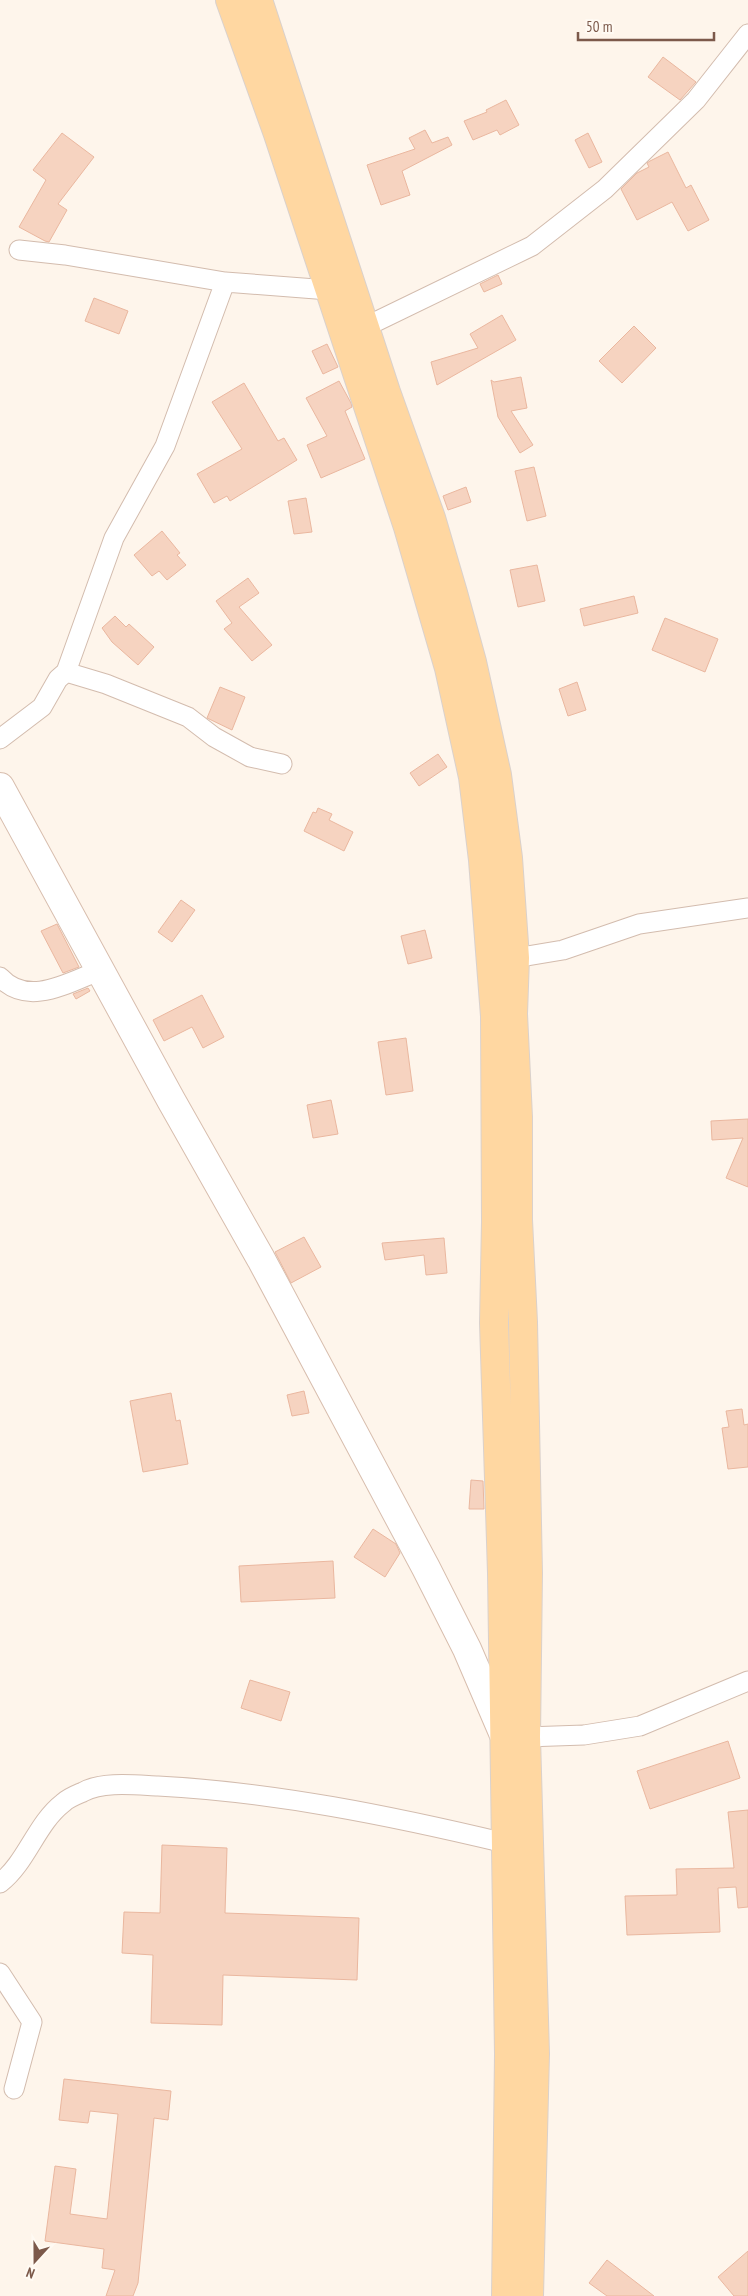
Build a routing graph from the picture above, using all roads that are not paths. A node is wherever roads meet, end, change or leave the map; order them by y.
1 (230, 0) edge
2 (258, 0) edge
3 (748, 34) edge
4 (19, 250) dead end
5 (225, 282) junction
6 (329, 290) junction
7 (365, 327) junction
8 (66, 672) junction
9 (0, 739) edge
10 (282, 764) dead end
11 (0, 787) edge
12 (748, 908) edge
13 (515, 958) junction
14 (101, 970) junction
15 (0, 977) edge
16 (526, 1496) junction
17 (498, 1498) junction
18 (748, 1681) edge
19 (515, 1736) junction
20 (505, 1843) junction
21 (0, 1883) edge
22 (0, 1973) edge
23 (14, 2089) dead end
24 (506, 2296) edge
25 (529, 2296) edge

1 - 6 main road
2 - 7 main road
3 - 7 street
4 - 5 street
5 - 6 street
5 - 8 street
6 - 17 main road
7 - 13 main road
8 - 9 street
8 - 10 street
11 - 14 main road
12 - 13 street
13 - 16 main road
14 - 15 street
14 - 19 main road
16 - 17 main road
16 - 19 main road
17 - 19 main road
18 - 19 street
19 - 20 main road
19 - 25 main road
20 - 21 street
20 - 24 main road
22 - 23 street

